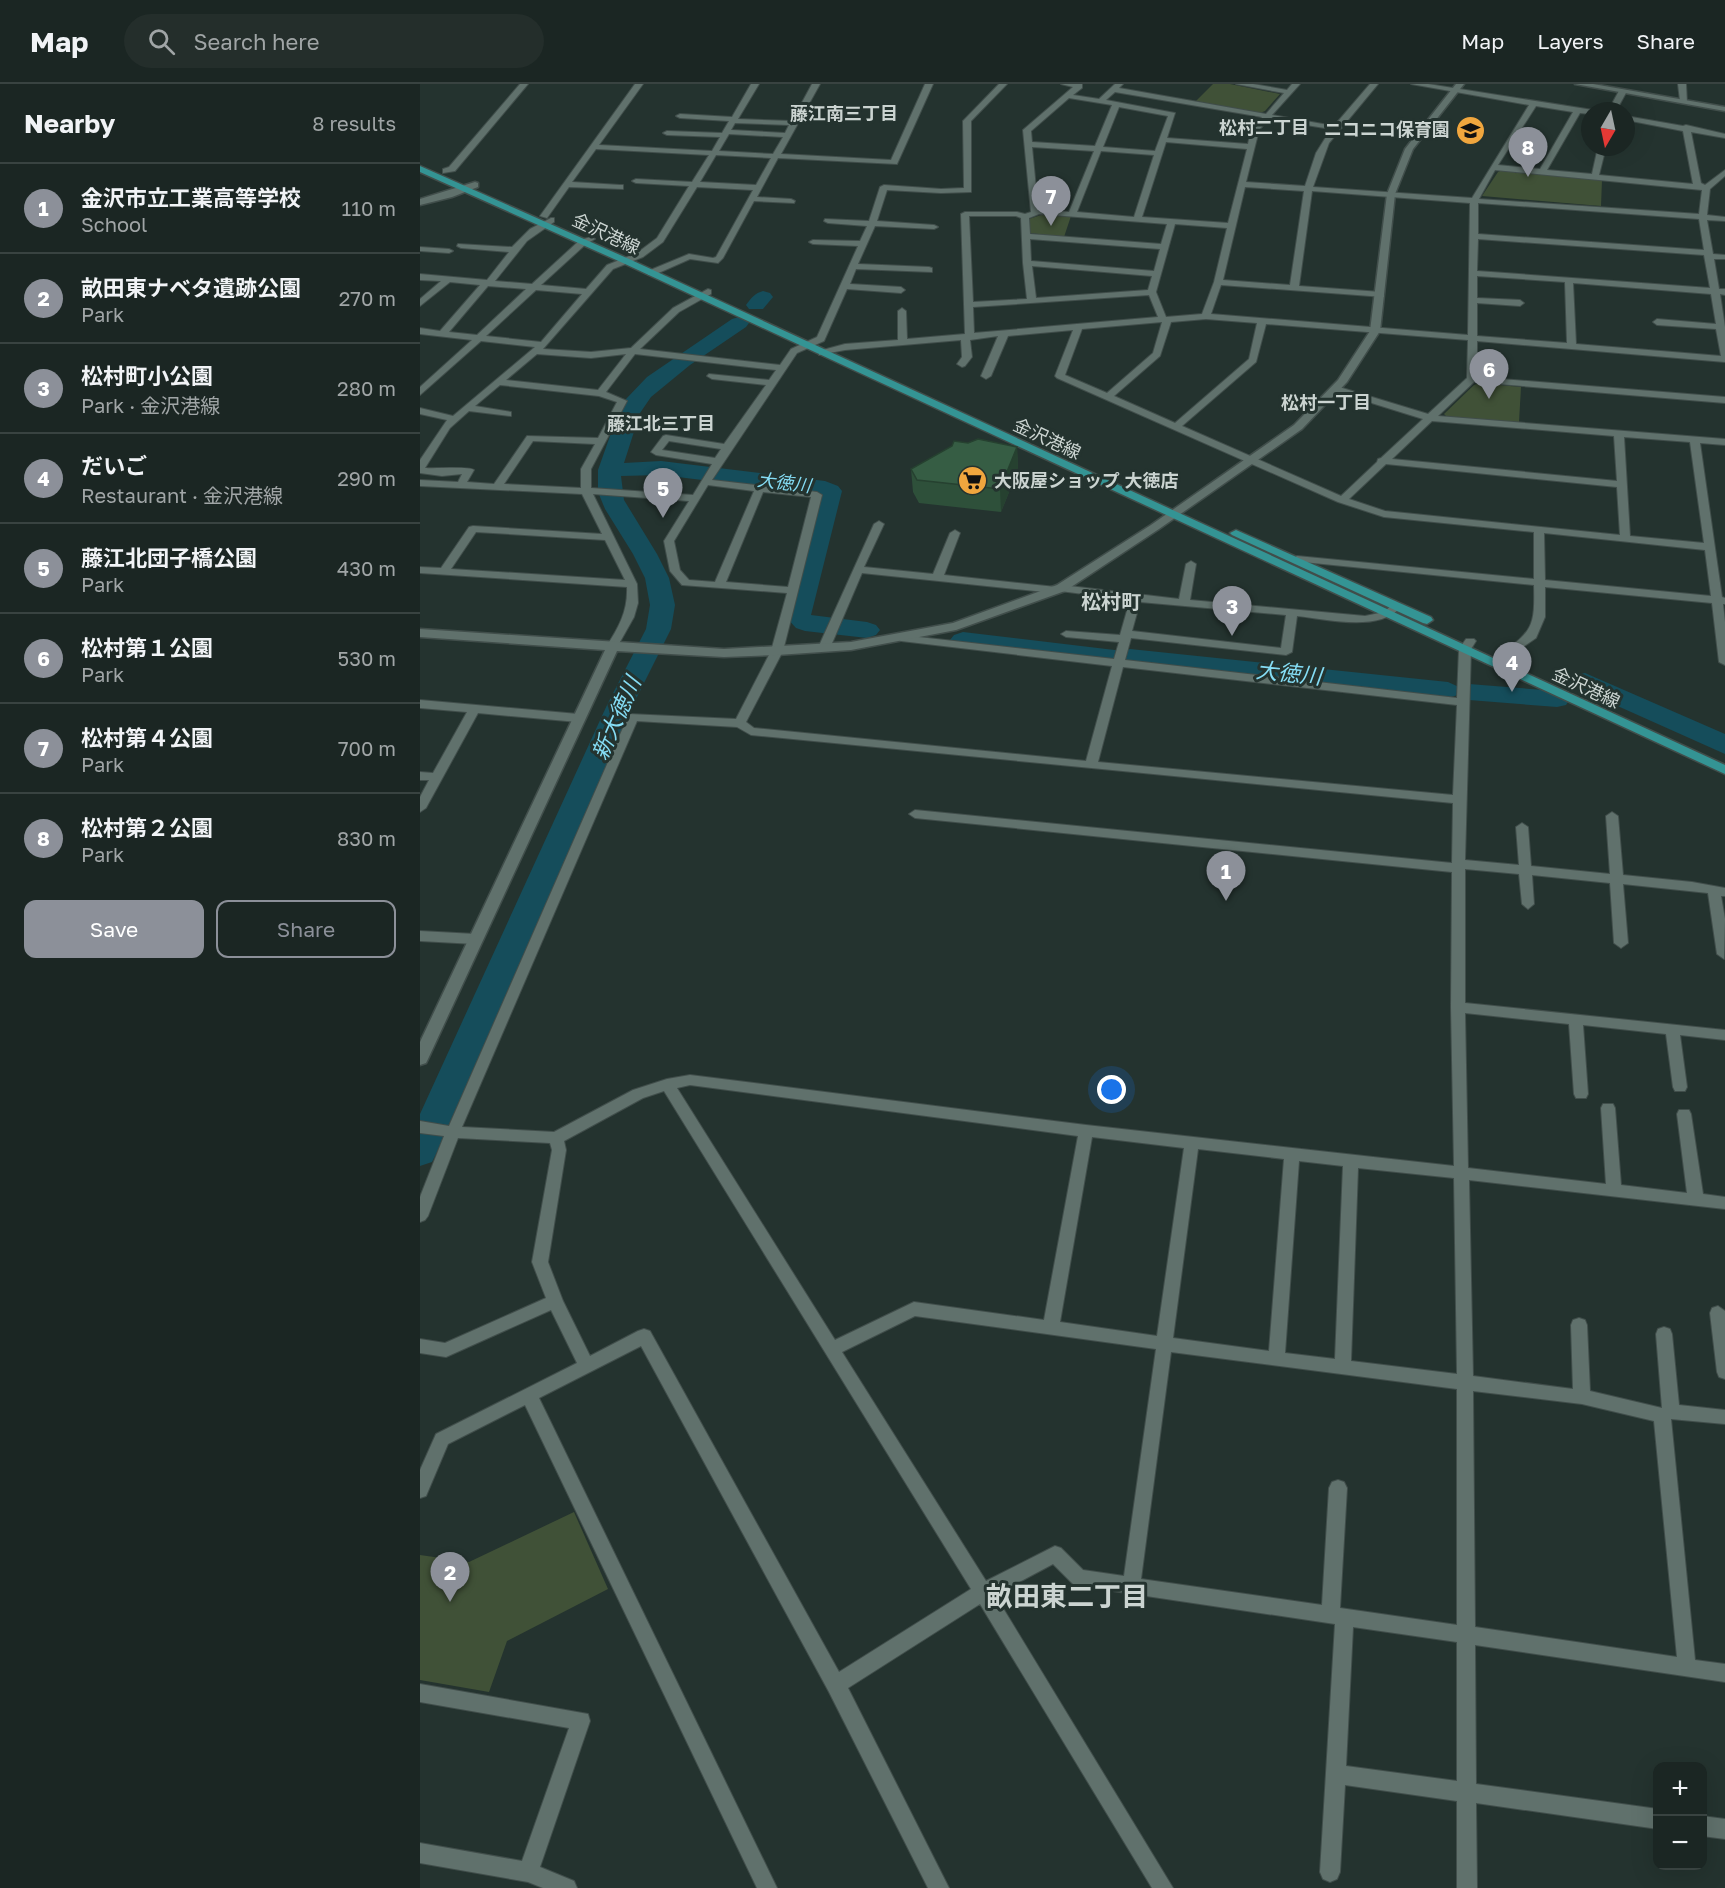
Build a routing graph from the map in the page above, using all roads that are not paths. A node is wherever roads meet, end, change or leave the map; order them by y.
1 (524, 84) edge
2 (639, 84) edge
3 (755, 84) edge
4 (816, 84) edge
5 (928, 84) edge
6 (1003, 84) edge
7 (1065, 84) edge
8 (1240, 84) edge
9 (1296, 84) edge
10 (1374, 84) edge
11 (1415, 84) edge
12 (1586, 84) edge
13 (1682, 84) edge
14 (1116, 87) edge
15 (1458, 87) edge
16 (1623, 91) junction
17 (1289, 92) junction
18 (1067, 96) junction
19 (1101, 101) junction
20 (1684, 101) junction
21 (1617, 102) edge
22 (1116, 104) junction
23 (1534, 104) junction
24 (1725, 108) edge
25 (1578, 110) junction
26 (1581, 110) edge
27 (680, 116) dead end
28 (1266, 116) junction
29 (1635, 119) edge
30 (734, 120) junction
31 (795, 123) junction
32 (1686, 127) junction
33 (1335, 128) junction
34 (667, 132) dead end
35 (725, 134) junction
36 (789, 135) junction
37 (1725, 136) edge
38 (1163, 141) junction
39 (1028, 144) junction
40 (594, 147) junction
41 (1251, 147) junction
42 (1098, 149) junction
43 (714, 153) junction
44 (1158, 153) junction
45 (777, 156) junction
46 (1600, 156) edge
47 (420, 160) edge
48 (1493, 168) junction
49 (420, 169) edge
50 (446, 171) junction
51 (1542, 172) junction
52 (1725, 172) edge
53 (889, 175) junction
54 (1595, 177) junction
55 (566, 184) junction
56 (1242, 184) junction
57 (635, 185) dead end
58 (469, 187) junction
59 (620, 187) dead end
60 (692, 188) junction
61 (759, 188) junction
62 (1706, 188) junction
63 (1309, 189) junction
64 (1391, 194) junction
65 (753, 199) junction
66 (791, 201) dead end
67 (1474, 201) junction
68 (420, 202) edge
69 (1038, 212) junction
70 (1072, 214) junction
71 (1025, 217) junction
72 (1703, 217) junction
73 (1137, 219) junction
74 (1725, 219) edge
75 (546, 220) junction
76 (828, 221) dead end
77 (1172, 221) junction
78 (872, 223) junction
79 (1231, 226) junction
80 (934, 227) dead end
81 (1025, 236) junction
82 (1473, 236) junction
83 (587, 240) junction
84 (813, 242) dead end
85 (863, 244) junction
86 (462, 246) dead end
87 (1165, 247) junction
88 (420, 249) edge
89 (516, 250) junction
90 (449, 251) dead end
91 (1708, 254) junction
92 (1725, 257) edge
93 (630, 260) junction
94 (1027, 263) junction
95 (854, 266) junction
96 (929, 270) dead end
97 (655, 271) junction
98 (1473, 273) junction
99 (1157, 274) junction
100 (420, 277) edge
101 (449, 279) junction
102 (1569, 280) junction
103 (1218, 282) junction
104 (487, 283) junction
105 (844, 286) junction
106 (532, 287) junction
107 (1294, 288) junction
108 (901, 290) dead end
109 (1714, 291) junction
110 (588, 292) junction
111 (1152, 292) junction
112 (1725, 292) edge
113 (704, 294) junction
114 (1381, 295) junction
115 (1473, 300) junction
116 (1032, 301) junction
117 (420, 303) edge
118 (1520, 303) dead end
119 (969, 306) junction
120 (902, 311) dead end
121 (1206, 316) junction
122 (1165, 319) junction
123 (1262, 322) junction
124 (1657, 322) dead end
125 (1077, 328) junction
126 (1722, 329) edge
127 (420, 331) edge
128 (1376, 331) junction
129 (443, 333) junction
130 (1004, 334) junction
131 (482, 337) junction
132 (967, 337) junction
133 (1473, 338) junction
134 (903, 342) junction
135 (812, 344) junction
136 (1572, 345) junction
137 (539, 348) junction
138 (632, 351) junction
139 (826, 351) junction
140 (1725, 357) edge
141 (962, 364) dead end
142 (782, 368) junction
143 (712, 376) dead end
144 (986, 376) dead end
145 (1472, 379) junction
146 (498, 382) junction
147 (772, 382) junction
148 (1336, 389) junction
149 (420, 392) edge
150 (600, 393) junction
151 (1108, 397) junction
152 (1725, 400) edge
153 (467, 408) junction
154 (420, 411) edge
155 (508, 414) dead end
156 (1430, 418) junction
157 (455, 419) junction
158 (1176, 427) junction
159 (1619, 434) junction
160 (1695, 440) junction
161 (599, 441) junction
162 (1725, 442) edge
163 (727, 447) junction
164 (1251, 461) junction
165 (719, 462) junction
166 (1381, 462) junction
167 (420, 469) edge
168 (710, 477) junction
169 (420, 483) edge
170 (461, 485) junction
171 (1622, 485) junction
172 (497, 487) junction
173 (760, 488) junction
174 (591, 492) junction
175 (697, 498) junction
176 (1342, 500) junction
177 (1175, 512) junction
178 (879, 524) dead end
179 (1539, 530) junction
180 (955, 533) dead end
181 (607, 537) junction
182 (1625, 539) junction
183 (1710, 547) junction
184 (1297, 559) junction
185 (1191, 564) dead end
186 (858, 569) junction
187 (420, 570) edge
188 (444, 572) junction
189 (936, 578) junction
190 (1539, 583) junction
191 (632, 584) junction
192 (719, 586) junction
193 (1058, 589) junction
194 (792, 590) junction
195 (1136, 598) junction
196 (1721, 601) edge
197 (1184, 602) junction
198 (1392, 610) junction
199 (1292, 614) junction
200 (420, 633) edge
201 (1066, 634) dead end
202 (1125, 636) junction
203 (901, 638) junction
204 (1468, 645) junction
205 (612, 646) junction
206 (824, 648) junction
207 (777, 651) junction
208 (1504, 657) junction
209 (1725, 662) edge
210 (1118, 664) junction
211 (1462, 702) junction
212 (420, 704) edge
213 (475, 708) junction
214 (578, 718) junction
215 (740, 723) junction
216 (1725, 759) edge
217 (1091, 765) junction
218 (1725, 770) edge
219 (420, 776) edge
220 (437, 777) junction
221 (1459, 800) junction
222 (420, 808) edge
223 (915, 814) dead end
224 (1612, 816) dead end
225 (1521, 827) dead end
226 (1459, 866) junction
227 (1524, 870) junction
228 (1618, 879) junction
229 (1720, 891) edge
230 (1528, 904) dead end
231 (420, 936) edge
232 (475, 939) junction
233 (1621, 943) dead end
234 (1724, 954) edge
235 (1458, 1007) junction
236 (1576, 1019) junction
237 (1672, 1029) junction
238 (1725, 1035) edge
239 (420, 1059) edge
240 (667, 1084) junction
241 (1680, 1088) dead end
242 (1581, 1094) dead end
243 (1608, 1108) dead end
244 (1684, 1114) dead end
245 (420, 1127) edge
246 (448, 1131) junction
247 (1086, 1131) junction
248 (556, 1138) junction
249 (1192, 1142) junction
250 (1292, 1155) junction
251 (1351, 1160) junction
252 (1463, 1173) junction
253 (1614, 1190) junction
254 (1695, 1200) junction
255 (1725, 1203) edge
256 (420, 1216) edge
257 (555, 1301) junction
258 (1719, 1313) dead end
259 (1579, 1325) dead end
260 (1051, 1328) junction
261 (1664, 1334) dead end
262 (1163, 1344) junction
263 (420, 1346) edge
264 (832, 1349) junction
265 (1276, 1359) junction
266 (586, 1366) junction
267 (1343, 1366) junction
268 (1725, 1372) edge
269 (1466, 1382) junction
270 (529, 1396) junction
271 (1581, 1397) junction
272 (1666, 1414) junction
273 (1725, 1417) edge
274 (1338, 1488) dead end
275 (420, 1490) edge
276 (1131, 1587) junction
277 (983, 1592) junction
278 (1338, 1615) junction
279 (1465, 1636) junction
280 (1687, 1668) junction
281 (1725, 1672) edge
282 (836, 1684) junction
283 (420, 1693) edge
284 (1336, 1774) junction
285 (1467, 1792) junction
286 (1653, 1818) edge
287 (1707, 1827) edge
288 (1725, 1829) edge
289 (420, 1852) edge
290 (528, 1872) junction
291 (1330, 1872) dead end
292 (567, 1888) edge
293 (767, 1888) edge
294 (939, 1888) edge
295 (1163, 1888) edge
296 (1467, 1888) edge

1 - 50 street
2 - 40 street
3 - 30 street
4 - 31 street
5 - 53 street
6 - 53 street
7 - 18 street
8 - 17 street
9 - 17 street
10 - 33 street
11 - 15 street
12 - 16 street
13 - 20 street
14 - 19 street
14 - 28 street
15 - 23 street
15 - 64 street
16 - 20 street
16 - 21 street
17 - 28 street
18 - 19 street
18 - 39 street
19 - 22 street
20 - 24 street
22 - 38 street
22 - 42 street
23 - 25 street
23 - 48 street
25 - 26 street
25 - 51 street
27 - 30 street
28 - 33 street
28 - 41 street
29 - 32 street
30 - 31 street
30 - 35 street
31 - 36 street
32 - 37 street
32 - 62 street
33 - 63 street
34 - 35 street
35 - 36 street
35 - 43 street
36 - 45 street
38 - 41 street
38 - 44 street
39 - 42 street
39 - 69 street
40 - 43 street
40 - 55 street
41 - 56 street
42 - 44 street
42 - 70 street
43 - 45 street
43 - 60 street
44 - 73 street
45 - 53 street
45 - 61 street
46 - 54 street
47 - 50 main road, 金沢港線
48 - 51 street
48 - 67 street
49 - 58 main road, 金沢港線
50 - 58 main road, 金沢港線
51 - 54 street
52 - 62 street
53 - 78 street
54 - 62 street
55 - 59 street
55 - 75 street
56 - 63 street
56 - 79 street
57 - 60 street
58 - 68 street
58 - 75 main road, 金沢港線
60 - 61 street
60 - 93 street
61 - 65 street
62 - 72 street
63 - 64 street
63 - 107 street
64 - 67 street
64 - 114 street
65 - 66 street
65 - 97 street
67 - 72 street
67 - 82 street
69 - 70 street
69 - 71 street
70 - 73 street
71 - 81 street
71 - 119 street
72 - 74 street
72 - 91 street
73 - 77 street
75 - 83 main road, 金沢港線
75 - 89 street
76 - 78 street
77 - 79 street
77 - 87 street
78 - 80 street
78 - 85 street
79 - 103 street
81 - 87 street
81 - 94 street
82 - 91 street
82 - 98 street
83 - 93 main road, 金沢港線
83 - 106 street
84 - 85 street
85 - 95 street
86 - 89 street
87 - 99 street
88 - 90 street
89 - 104 street
91 - 92 street
91 - 109 street
93 - 97 main road, 金沢港線
93 - 110 street
94 - 99 street
94 - 116 street
95 - 96 street
95 - 105 street
97 - 113 main road, 金沢港線
98 - 102 street
98 - 115 street
99 - 111 street
100 - 101 street
101 - 104 street
101 - 117 street
102 - 109 street
102 - 136 street
103 - 107 street
103 - 121 street
104 - 106 street
104 - 129 street
105 - 108 street
105 - 135 street
106 - 110 street
106 - 131 street
107 - 114 street
109 - 112 street
109 - 126 street
110 - 137 street
111 - 116 street
111 - 122 street
113 - 135 main road, 金沢港線
113 - 138 street
114 - 128 street
115 - 118 street
115 - 133 street
116 - 119 street
119 - 132 street
120 - 134 street
121 - 122 street
121 - 123 street
122 - 125 street
122 - 151 street
123 - 128 street
123 - 158 street
124 - 126 street
125 - 130 street
125 - 151 street
126 - 140 street
127 - 129 street
128 - 133 street
128 - 148 street
129 - 131 street
130 - 132 street
130 - 144 street
131 - 137 street
131 - 149 street
132 - 134 street
132 - 141 street
133 - 136 street
133 - 145 street
134 - 139 street
135 - 139 main road, 金沢港線
135 - 142 street
136 - 140 street
137 - 138 street
137 - 146 street
138 - 142 street
138 - 150 street
139 - 177 main road, 金沢港線
142 - 147 street
143 - 147 street
145 - 152 street
145 - 156 street
146 - 150 street
146 - 153 street
147 - 163 street
148 - 156 street
148 - 164 street
150 - 161 street
151 - 158 street
153 - 155 street
153 - 157 street
154 - 157 street
156 - 159 street
156 - 166 street
157 - 167 street
158 - 164 street
159 - 160 street
159 - 171 street
160 - 162 street
160 - 183 street
161 - 172 street
161 - 174 street
163 - 165 street
163 - 165 street
164 - 176 street
164 - 177 street
165 - 168 street
166 - 171 street
166 - 176 street
167 - 170 street
168 - 173 street
168 - 175 street
169 - 170 street
170 - 172 street
171 - 182 street
172 - 174 street
173 - 192 street
173 - 194 street
174 - 175 street
174 - 181 street
175 - 192 street
176 - 179 street
177 - 184 main road, 金沢港線
177 - 193 street
177 - 198 main road, 金沢港線
178 - 186 street
179 - 182 street
179 - 190 street
180 - 189 street
181 - 188 street
181 - 191 street
182 - 183 street
183 - 196 street
184 - 190 street
184 - 198 main road, 金沢港線
185 - 197 street
186 - 189 street
186 - 206 street
187 - 188 street
188 - 191 street
189 - 193 street
190 - 196 street
190 - 208 street
191 - 205 street
192 - 194 street
193 - 195 street
193 - 203 street
194 - 207 street
195 - 197 street
195 - 202 street
196 - 209 street
197 - 199 street
198 - 199 street
198 - 204 main road, 金沢港線
199 - 202 street
200 - 205 street
201 - 202 street
202 - 210 street
203 - 206 street
203 - 210 street
204 - 208 main road, 金沢港線
204 - 211 street
204 - 218 main road, 金沢港線
205 - 207 street
205 - 214 street
206 - 207 street
207 - 215 street
208 - 216 main road, 金沢港線
210 - 211 street
210 - 217 street
211 - 221 street
212 - 213 street
213 - 214 street
213 - 220 street
214 - 232 street
215 - 217 street
215 - 246 street
217 - 221 street
219 - 220 street
220 - 222 street
221 - 226 street
223 - 226 street
224 - 228 street
225 - 227 street
226 - 227 street
226 - 235 street
227 - 228 street
227 - 230 street
228 - 229 street
228 - 233 street
229 - 234 street
231 - 232 street
232 - 239 street
235 - 236 street
235 - 252 street
236 - 237 street
236 - 242 street
237 - 238 street
237 - 241 street
240 - 247 street
240 - 248 street
240 - 264 street
243 - 253 street
244 - 254 street
245 - 246 street
246 - 248 street
246 - 256 street
247 - 249 street
247 - 260 street
248 - 257 street
249 - 250 street
249 - 262 street
250 - 251 street
250 - 265 street
251 - 252 street
251 - 267 street
252 - 253 street
252 - 269 street
253 - 254 street
254 - 255 street
257 - 263 street
257 - 266 street
258 - 268 street
259 - 271 street
260 - 262 street
260 - 264 street
261 - 272 street
262 - 265 street
262 - 276 street
264 - 277 street
265 - 267 street
266 - 270 street
266 - 282 street
267 - 269 street
269 - 271 street
269 - 279 street
270 - 275 street
270 - 293 street
271 - 272 street
272 - 273 street
272 - 280 street
274 - 278 street
276 - 277 street
276 - 278 street
277 - 282 street
277 - 295 street
278 - 279 street
278 - 284 street
279 - 280 street
279 - 285 street
280 - 281 street
282 - 294 street
283 - 290 street
284 - 285 street
284 - 291 street
285 - 286 street
285 - 296 street
287 - 288 street
289 - 290 street
290 - 292 street

